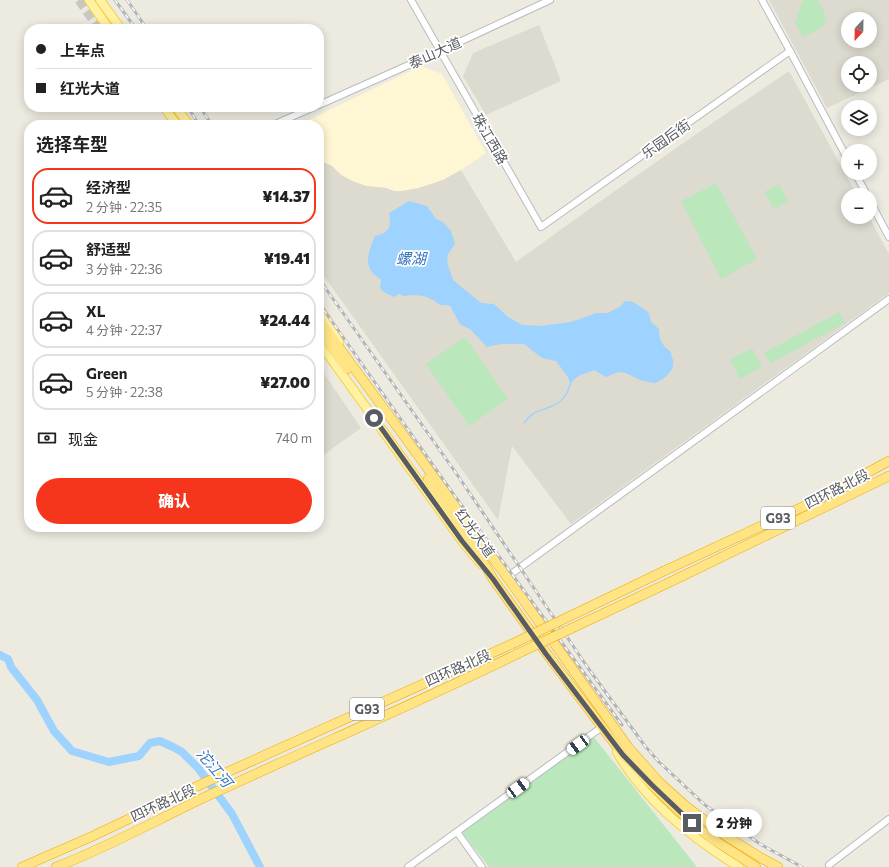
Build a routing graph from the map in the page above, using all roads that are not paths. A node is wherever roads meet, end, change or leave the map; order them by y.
1 (89, 0) edge
2 (100, 0) edge
3 (411, 0) edge
4 (550, 0) edge
5 (762, 0) edge
6 (106, 24) edge
7 (117, 24) edge
8 (440, 51) junction
9 (790, 51) junction
10 (324, 103) edge
11 (303, 112) edge
12 (284, 120) edge
13 (841, 147) edge
14 (877, 214) edge
15 (541, 227) joint
16 (889, 237) edge
17 (889, 299) edge
18 (324, 316) edge
19 (324, 327) edge
20 (324, 339) edge
21 (324, 346) edge
22 (324, 348) edge
23 (352, 365) junction
24 (354, 378) junction
25 (889, 461) edge
26 (889, 476) edge
27 (507, 577) junction
28 (493, 579) junction
29 (604, 730) junction
30 (889, 819) edge
31 (457, 832) junction
32 (829, 865) dead end
33 (22, 867) edge
34 (56, 867) edge
35 (408, 867) edge
36 (482, 867) edge
37 (739, 867) edge
38 (756, 867) edge
39 (778, 867) edge

1 - 6 main road
2 - 7 main road
3 - 8 street, 珠江西路
4 - 8 street, 泰山大道
5 - 9 street
8 - 10 street, 泰山大道
8 - 15 street, 珠江西路
9 - 13 street
9 - 15 street, 乐园后街
11 - 12 street
14 - 16 street
17 - 27 street
18 - 23 main road
19 - 23 highway, 红光大道
20 - 24 highway, 红光大道
21 - 24 highway
22 - 28 main road
23 - 27 highway, 红光大道
24 - 28 highway, 红光大道
25 - 33 highway, 四环路北段 / G93, bridge
26 - 34 highway, 四环路北段 / G93, bridge
27 - 39 highway, 红光大道
28 - 29 highway, 红光大道
29 - 31 street
29 - 37 main road
29 - 38 highway, 红光大道
30 - 32 street
31 - 35 street
31 - 36 street

